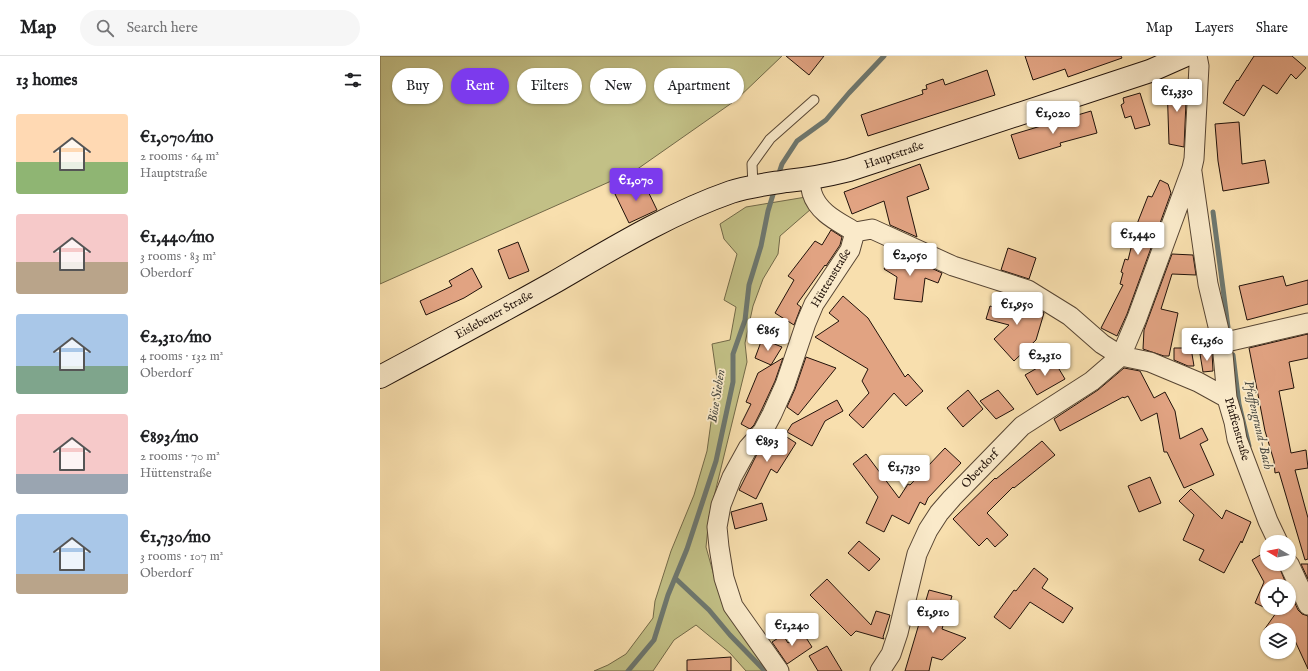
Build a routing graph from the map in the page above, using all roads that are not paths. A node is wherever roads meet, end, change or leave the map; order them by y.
1 (1184, 56) edge
2 (1197, 56) edge
3 (814, 100) dead end
4 (1192, 168) junction
5 (798, 180) junction
6 (758, 185) junction
7 (855, 232) junction
8 (607, 252) joint
9 (1308, 323) edge
10 (1222, 343) junction
11 (1121, 356) junction
12 (380, 377) edge
13 (1227, 398) junction
14 (1275, 535) edge
15 (1292, 571) edge
16 (1308, 605) edge
17 (779, 671) edge
18 (880, 671) edge

1 - 5 main road, Hauptstraße
2 - 4 street, Oberdorf
3 - 6 lane
4 - 10 street, Pfaffenstraße
4 - 11 street, Oberdorf
5 - 6 main road, Hauptstraße
5 - 7 street
6 - 8 main road, Hauptstraße
7 - 11 street
7 - 17 street, Hüttenstraße
8 - 12 main road, Eislebener Straße
9 - 10 street
10 - 13 street, Pfaffenstraße
11 - 13 street
11 - 18 street, Oberdorf
13 - 14 street, Pfaffenstraße
15 - 16 street

